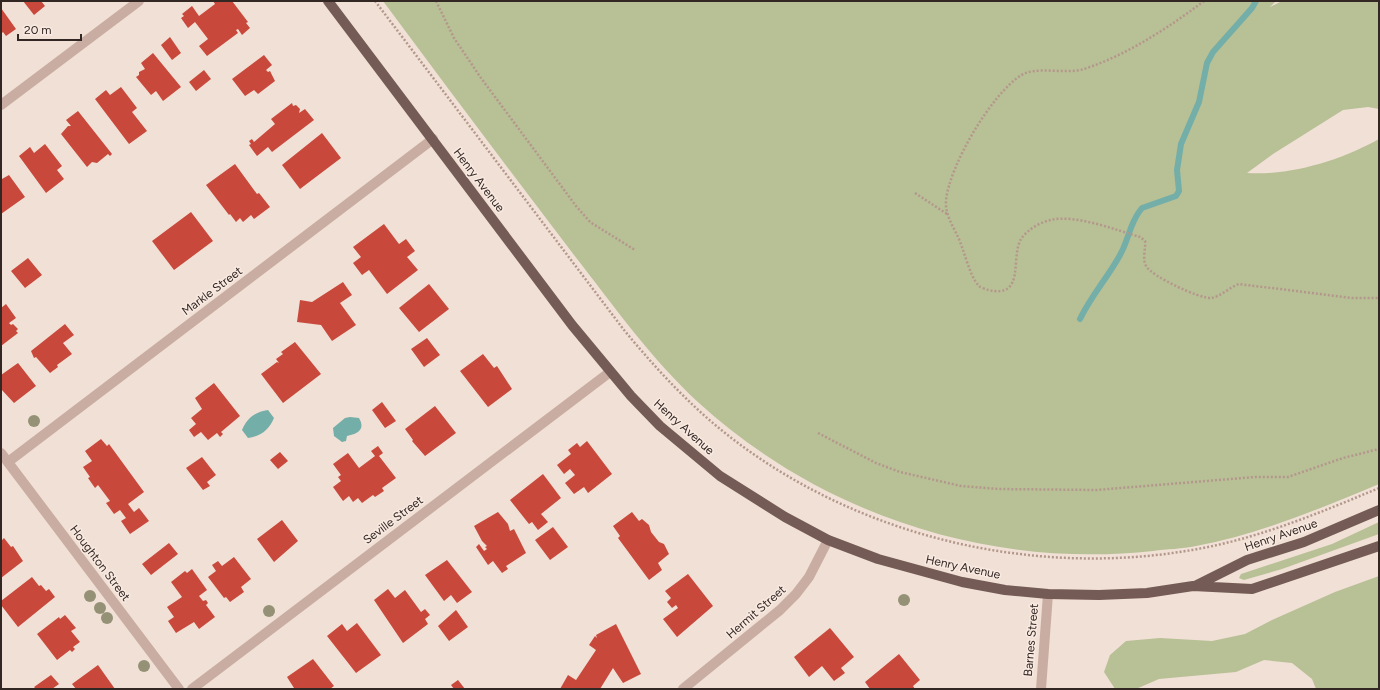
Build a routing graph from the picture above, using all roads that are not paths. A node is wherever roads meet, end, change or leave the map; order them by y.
1 (139, 1) edge
2 (328, 1) edge
3 (1, 105) edge
4 (432, 139) junction
5 (610, 372) junction
6 (1, 454) edge
7 (8, 462) junction
8 (1379, 510) edge
9 (828, 540) junction
10 (1379, 546) edge
11 (1193, 586) junction
12 (1048, 594) junction
13 (179, 689) edge
14 (192, 689) edge
15 (683, 689) edge
16 (1041, 689) edge

1 - 3 street
2 - 4 main road, Henry Avenue
4 - 5 main road, Henry Avenue
4 - 7 street, Markle Street
5 - 9 main road, Henry Avenue
5 - 14 street, Seville Street
6 - 7 street, Houghton Street
7 - 13 street, Houghton Street
8 - 11 main road, Henry Avenue
9 - 12 main road, Henry Avenue
9 - 15 street, Hermit Street
10 - 11 main road, Henry Avenue
11 - 12 main road, Henry Avenue
12 - 16 street, Barnes Street

